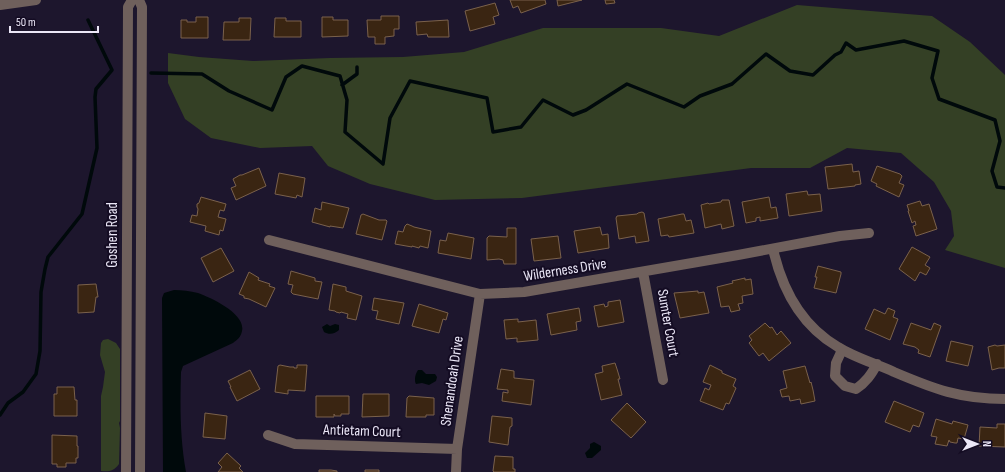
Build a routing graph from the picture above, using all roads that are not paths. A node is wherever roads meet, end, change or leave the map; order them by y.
1 (36, 0) edge
2 (132, 0) edge
3 (140, 0) edge
4 (0, 5) edge
5 (869, 233) dead end
6 (269, 240) dead end
7 (773, 249) junction
8 (643, 272) junction
9 (480, 294) junction
10 (842, 350) junction
11 (877, 364) junction
12 (663, 380) dead end
13 (1005, 399) edge
14 (268, 435) dead end
15 (458, 449) junction
16 (126, 472) edge
17 (140, 472) edge
18 (456, 472) edge

1 - 4 street
2 - 16 street, Goshen Road
3 - 17 street, Goshen Road
5 - 7 street, Wilderness Drive
6 - 9 street, Wilderness Drive
7 - 8 street, Wilderness Drive
7 - 10 street
8 - 9 street, Wilderness Drive
8 - 12 street, Sumter Court
9 - 15 street, Shenandoah Drive
10 - 11 street
10 - 11 street
11 - 13 street
14 - 15 street, Antietam Court
15 - 18 street, Shenandoah Drive

